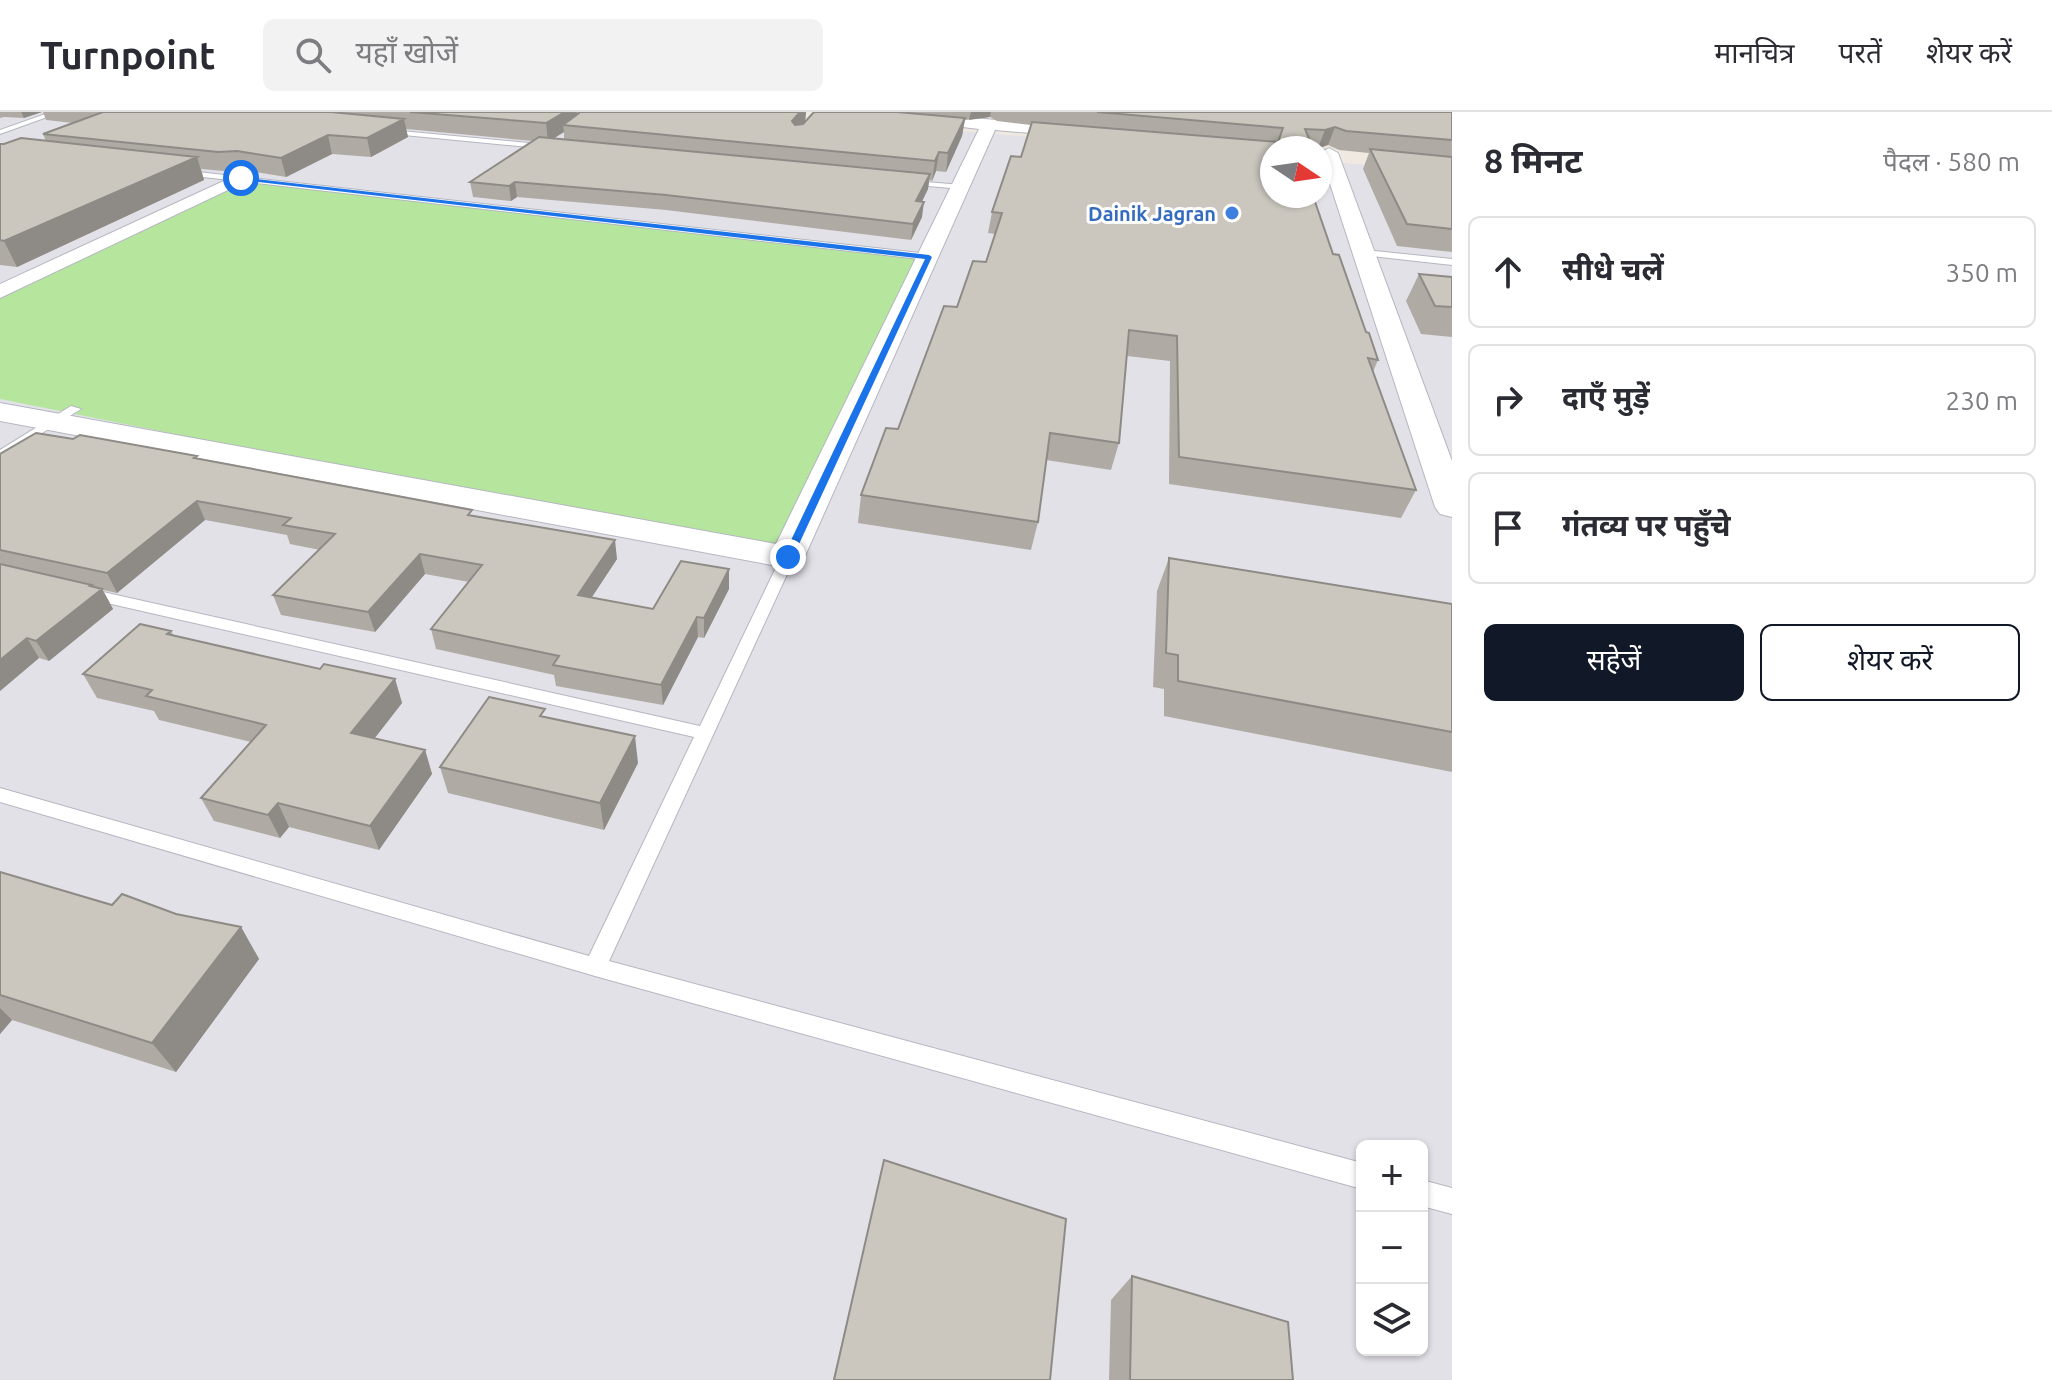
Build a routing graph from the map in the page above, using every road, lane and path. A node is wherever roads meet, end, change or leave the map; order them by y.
1 (44, 112) edge
2 (58, 112) edge
3 (942, 123) edge
4 (988, 127) junction
5 (0, 129) edge
6 (376, 130) edge
7 (1116, 138) edge
8 (567, 149) edge
9 (1332, 156) edge
10 (166, 170) edge
11 (241, 178) junction
12 (898, 181) edge
13 (962, 187) junction
14 (1365, 253) junction
15 (929, 257) junction
16 (1452, 262) edge
17 (0, 292) edge
18 (0, 396) edge
19 (0, 412) edge
20 (64, 415) junction
21 (0, 455) edge
22 (1452, 507) edge
23 (792, 547) junction
24 (61, 588) edge
25 (705, 733) junction
26 (0, 795) edge
27 (595, 967) junction
28 (1356, 1174) edge
29 (1428, 1195) edge
30 (1452, 1201) edge

1 - 5 lane
2 - 5 lane
3 - 4 street
4 - 7 street
4 - 13 street
6 - 8 lane
9 - 14 street
10 - 11 lane
11 - 15 lane
11 - 17 street
12 - 13 lane
13 - 15 street
14 - 16 lane
14 - 22 street
15 - 23 street
18 - 20 street
19 - 20 street
20 - 21 lane
20 - 23 street
23 - 25 lane
24 - 25 lane
25 - 27 lane
26 - 27 lane
27 - 28 lane
29 - 30 lane

